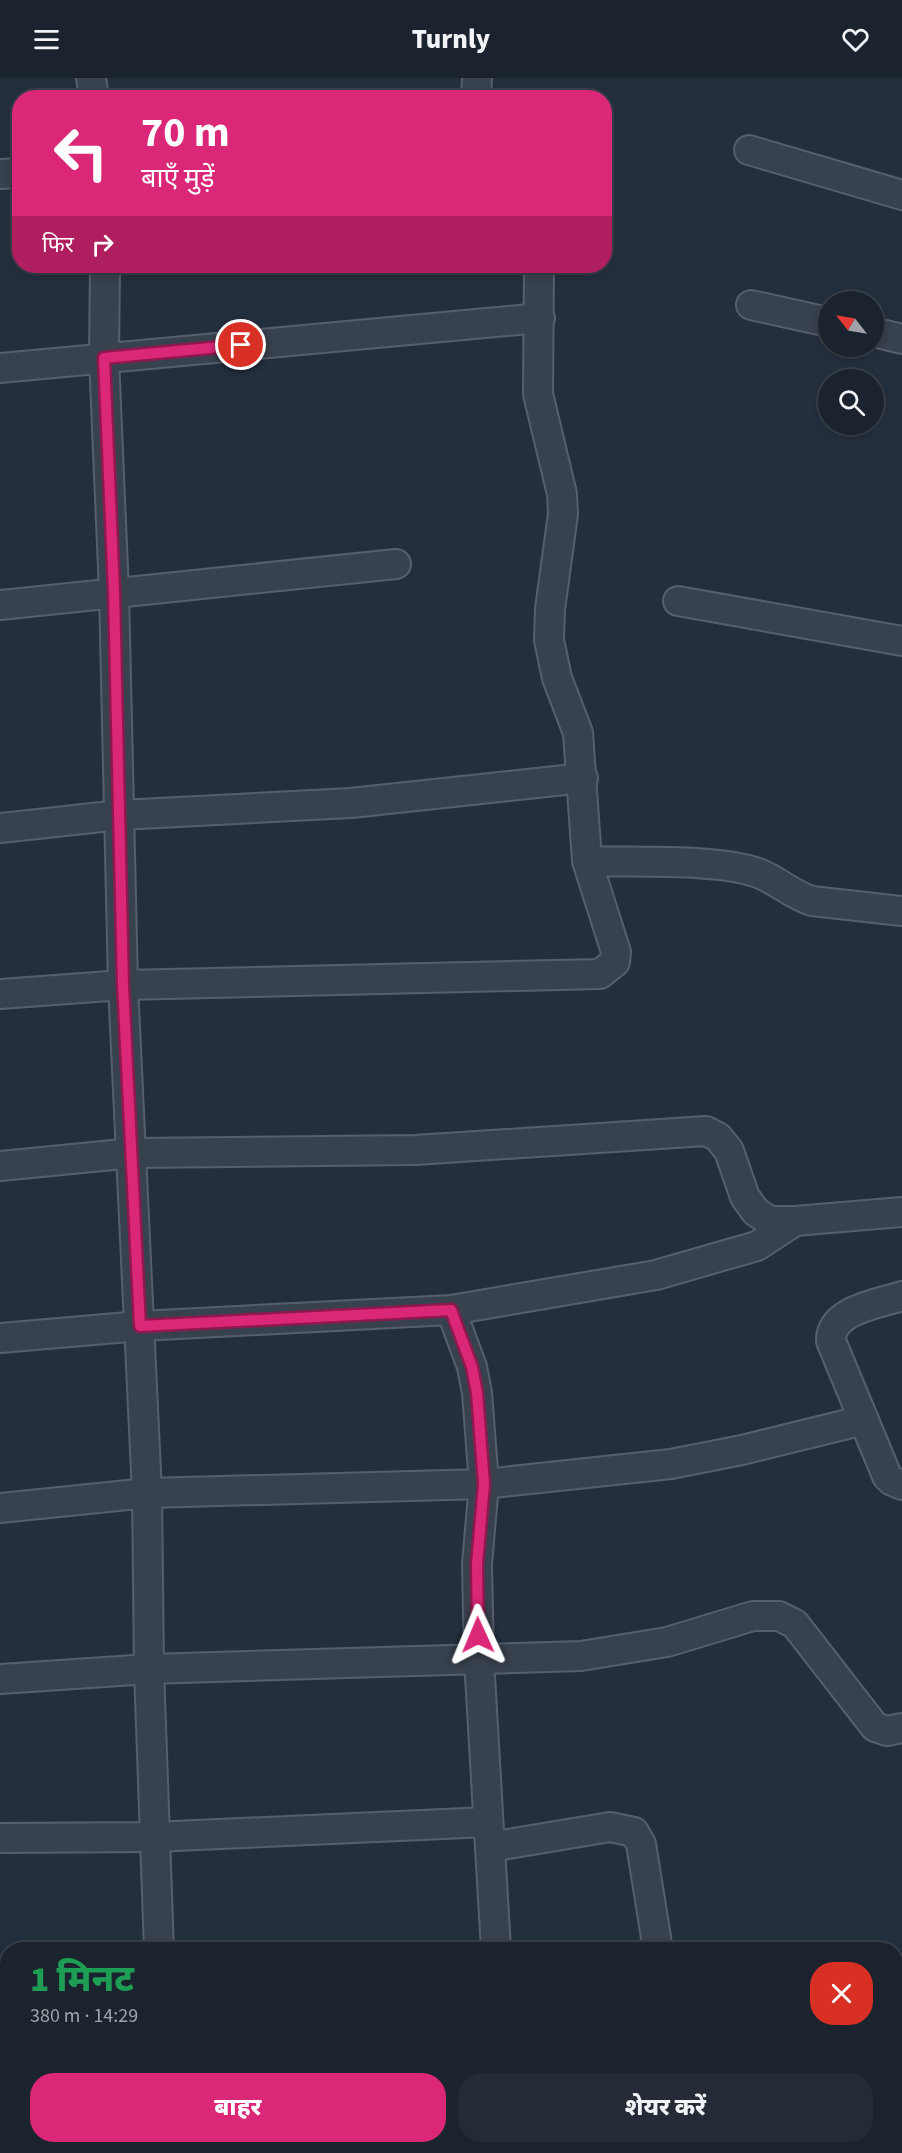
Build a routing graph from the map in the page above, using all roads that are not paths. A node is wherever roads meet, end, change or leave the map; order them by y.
1 (749, 150) dead end
2 (902, 195) edge
3 (105, 273) edge
4 (539, 273) edge
5 (751, 305) dead end
6 (540, 318) junction
7 (818, 320) edge
8 (884, 335) edge
9 (902, 339) edge
10 (104, 358) junction
11 (0, 368) edge
12 (396, 564) dead end
13 (114, 592) junction
14 (678, 601) dead end
15 (0, 605) edge
16 (902, 641) edge
17 (584, 778) junction
18 (120, 816) junction
19 (0, 828) edge
20 (587, 861) junction
21 (902, 911) edge
22 (123, 985) junction
23 (0, 994) edge
24 (133, 1153) junction
25 (0, 1166) edge
26 (902, 1212) edge
27 (795, 1221) junction
28 (902, 1296) edge
29 (451, 1310) junction
30 (140, 1326) junction
31 (0, 1338) edge
32 (864, 1420) junction
33 (484, 1484) junction
34 (902, 1485) edge
35 (147, 1493) junction
36 (0, 1509) edge
37 (479, 1659) junction
38 (148, 1669) junction
39 (0, 1679) edge
40 (902, 1728) edge
41 (489, 1834) junction
42 (153, 1837) junction
43 (0, 1839) edge
44 (159, 1942) edge
45 (496, 1942) edge
46 (657, 1942) edge

1 - 2 street
3 - 10 street
4 - 6 street
5 - 7 street
6 - 10 street
6 - 17 street
8 - 9 street
10 - 11 street
10 - 13 street
12 - 13 street
13 - 15 street
13 - 18 street
14 - 16 street
17 - 18 street
17 - 20 street
18 - 19 street
18 - 22 street
20 - 21 street
20 - 22 street
22 - 23 street
22 - 24 street
24 - 25 street
24 - 27 street
24 - 30 street
26 - 27 street
27 - 29 street
28 - 32 street
29 - 30 street
29 - 33 street
30 - 31 street
30 - 35 street
32 - 33 street
32 - 34 street
33 - 35 street
33 - 37 street
35 - 36 street
35 - 38 street
37 - 38 street
37 - 40 street
37 - 41 street
38 - 39 street
38 - 42 street
41 - 42 street
41 - 45 street
41 - 46 street
42 - 43 street
42 - 44 street

